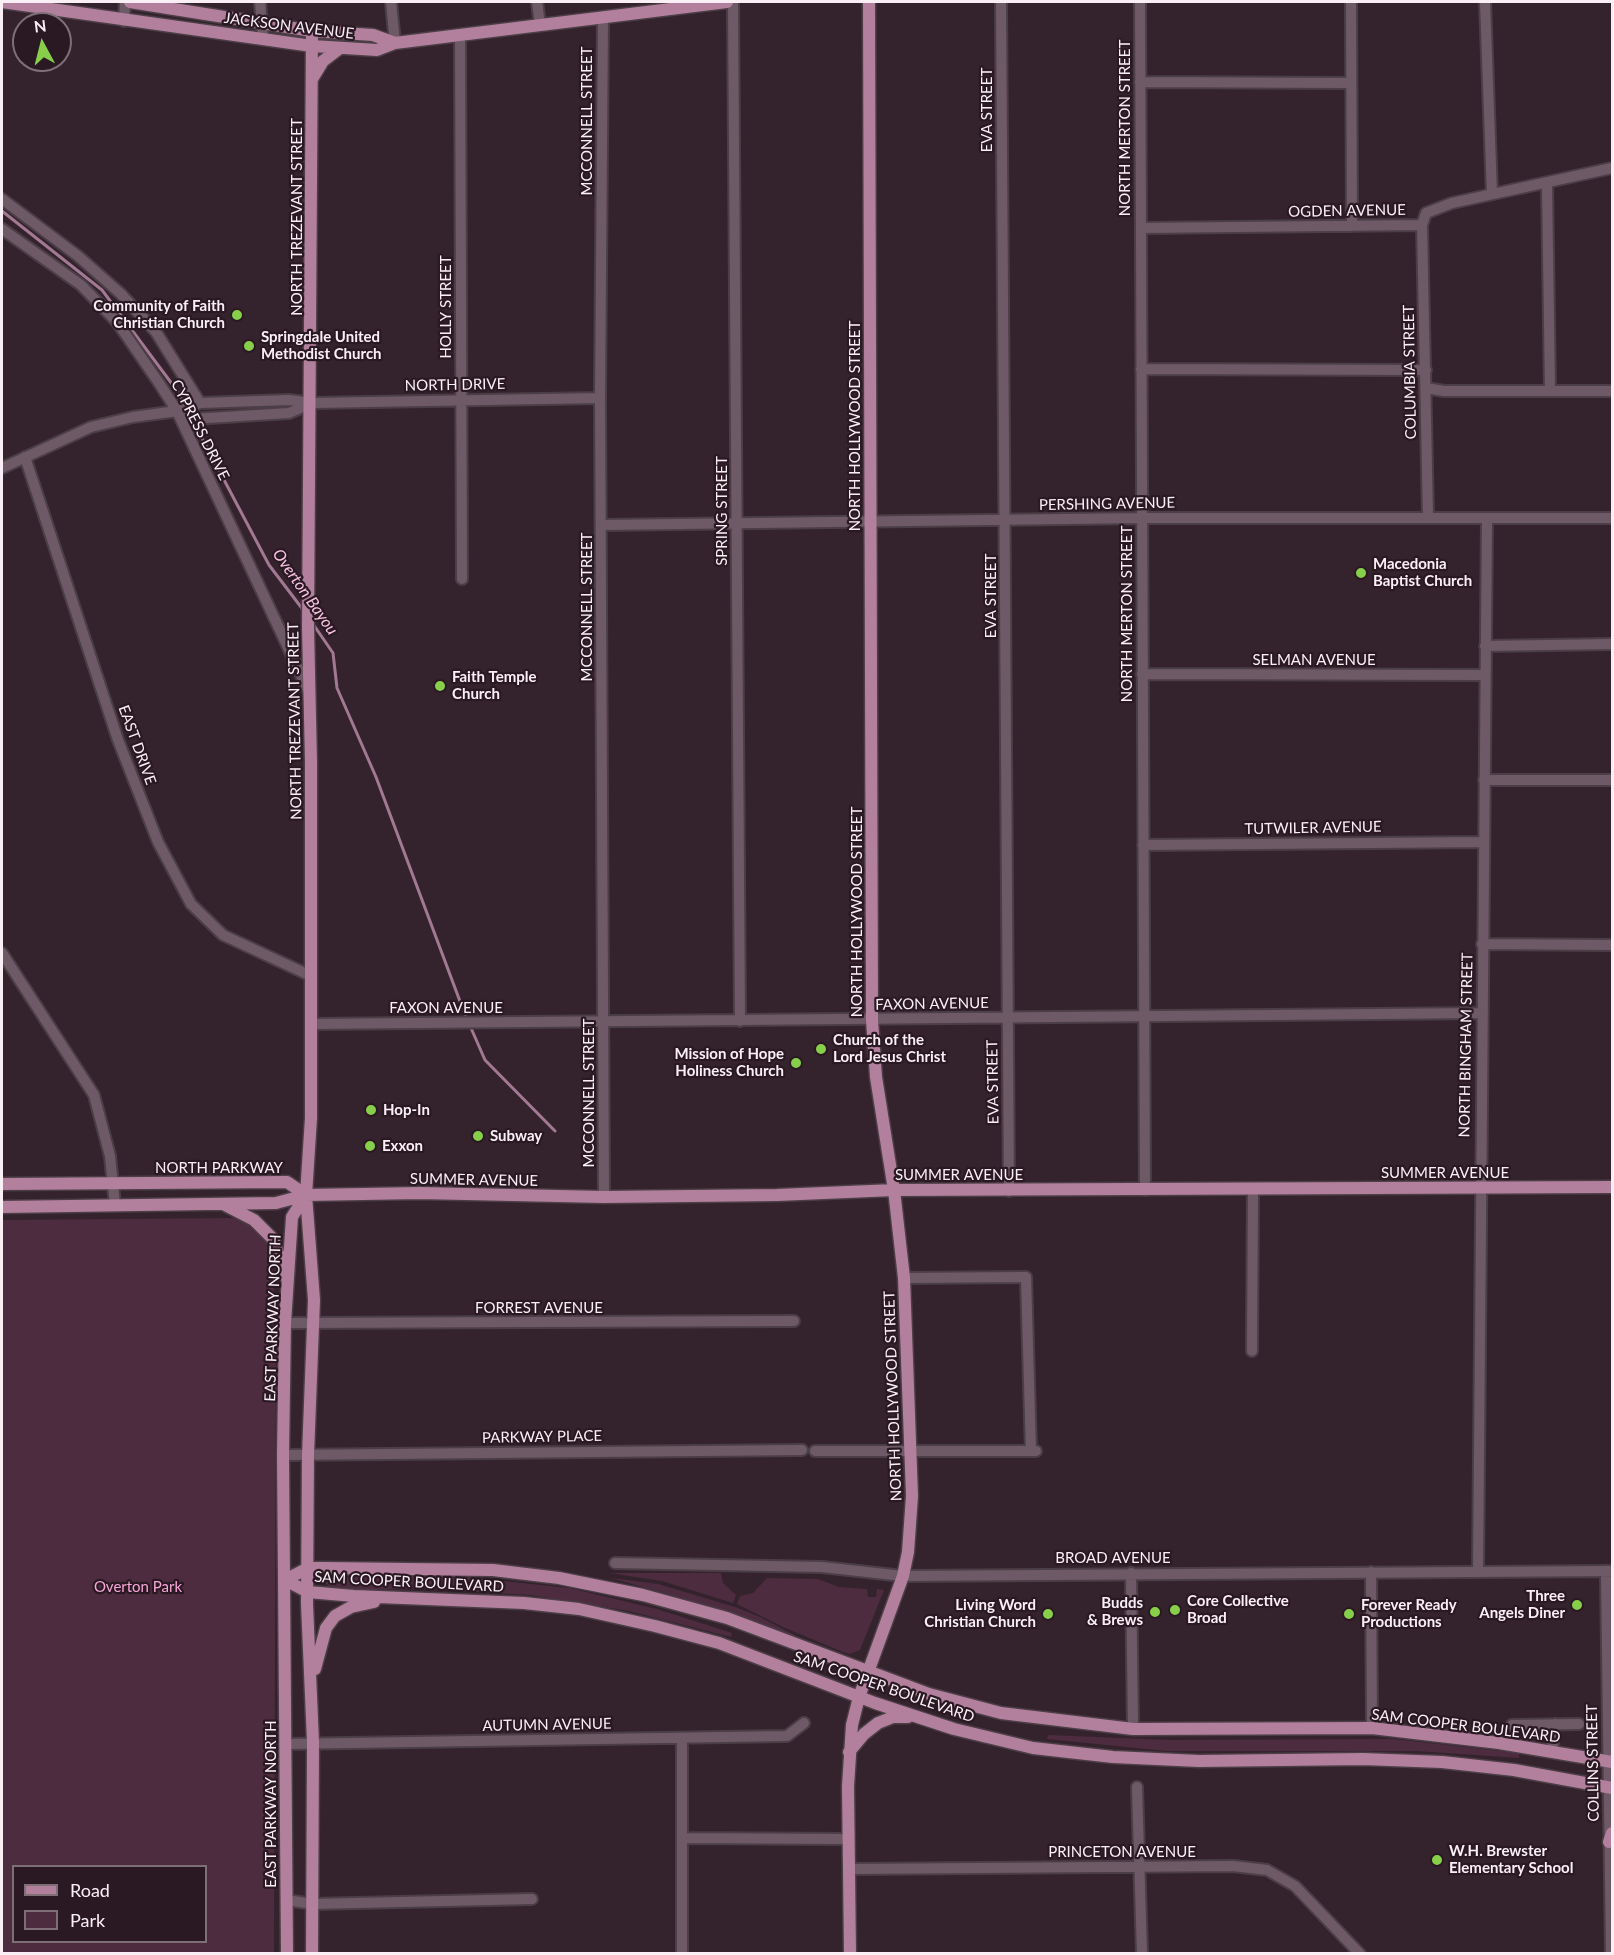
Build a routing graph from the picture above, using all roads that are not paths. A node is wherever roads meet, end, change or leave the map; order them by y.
1 (2, 2) edge
2 (125, 2) edge
3 (130, 2) edge
4 (260, 2) edge
5 (391, 2) edge
6 (537, 2) edge
7 (727, 2) edge
8 (733, 2) edge
9 (869, 2) edge
10 (1001, 2) edge
11 (1140, 2) edge
12 (1351, 2) edge
13 (1485, 2) edge
14 (677, 5) edge
15 (603, 17) junction
16 (124, 21) junction
17 (262, 23) junction
18 (540, 25) junction
19 (312, 31) junction
20 (460, 35) junction
21 (263, 38) junction
22 (395, 43) junction
23 (312, 46) junction
24 (341, 48) junction
25 (312, 80) junction
26 (1140, 82) junction
27 (1351, 83) junction
28 (1612, 168) edge
29 (1546, 185) junction
30 (1492, 194) junction
31 (2, 199) edge
32 (1422, 225) junction
33 (1352, 226) junction
34 (1141, 228) junction
35 (2, 229) edge
36 (1141, 369) junction
37 (1426, 370) junction
38 (1426, 388) junction
39 (1550, 390) junction
40 (1612, 391) edge
41 (600, 398) junction
42 (461, 400) junction
43 (312, 403) junction
44 (189, 411) junction
45 (25, 457) junction
46 (2, 468) edge
47 (1142, 518) junction
48 (1428, 518) junction
49 (1486, 518) junction
50 (1612, 518) edge
51 (1005, 520) junction
52 (870, 521) junction
53 (737, 523) junction
54 (602, 525) junction
55 (462, 579) dead end
56 (1612, 644) edge
57 (1485, 646) junction
58 (1142, 674) junction
59 (1485, 675) junction
60 (309, 693) junction
61 (1484, 780) junction
62 (1612, 780) edge
63 (1483, 842) junction
64 (1143, 845) junction
65 (1482, 945) junction
66 (1612, 945) edge
67 (2, 953) edge
68 (311, 976) junction
69 (1482, 1013) junction
70 (1008, 1017) junction
71 (1144, 1018) junction
72 (872, 1020) junction
73 (740, 1021) junction
74 (604, 1023) junction
75 (311, 1024) junction
76 (114, 1183) junction
77 (2, 1184) edge
78 (1612, 1187) edge
79 (1480, 1188) junction
80 (1253, 1189) junction
81 (894, 1190) junction
82 (1145, 1190) junction
83 (1009, 1191) junction
84 (306, 1195) junction
85 (604, 1197) junction
86 (224, 1204) junction
87 (115, 1205) junction
88 (2, 1207) edge
89 (904, 1278) junction
90 (287, 1282) junction
91 (794, 1321) dead end
92 (285, 1323) junction
93 (313, 1324) junction
94 (1252, 1351) dead end
95 (802, 1450) dead end
96 (815, 1450) dead end
97 (911, 1452) junction
98 (283, 1455) junction
99 (308, 1455) junction
100 (615, 1563) dead end
101 (308, 1568) junction
102 (1609, 1571) edge
103 (1371, 1572) junction
104 (1478, 1572) junction
105 (1131, 1573) junction
106 (903, 1576) junction
107 (285, 1580) junction
108 (308, 1592) junction
109 (393, 1597) junction
110 (868, 1671) junction
111 (311, 1685) junction
112 (859, 1697) junction
113 (918, 1717) junction
114 (804, 1723) dead end
115 (1555, 1724) junction
116 (1580, 1724) dead end
117 (1512, 1725) dead end
118 (1372, 1728) junction
119 (1133, 1729) junction
120 (682, 1739) junction
121 (313, 1742) junction
122 (286, 1744) junction
123 (1552, 1752) junction
124 (849, 1753) junction
125 (1610, 1761) edge
126 (1137, 1787) dead end
127 (1610, 1788) edge
128 (682, 1838) junction
129 (1611, 1838) edge
130 (849, 1839) junction
131 (1611, 1866) edge
132 (1140, 1868) junction
133 (850, 1869) junction
134 (531, 1899) dead end
135 (286, 1900) junction
136 (313, 1904) junction
137 (286, 1953) edge
138 (312, 1953) edge
139 (682, 1953) edge
140 (850, 1953) edge
141 (1142, 1953) edge
142 (1360, 1953) edge
143 (1611, 1953) edge

1 - 16 main road, JACKSON AVENUE
2 - 16 street
3 - 17 main road, JACKSON AVENUE
4 - 17 street
5 - 22 street
6 - 18 street
7 - 14 main road, JACKSON AVENUE
8 - 53 street, SPRING STREET
9 - 52 main road, NORTH HOLLYWOOD STREET
10 - 51 street, EVA STREET
11 - 26 street, NORTH MERTON STREET
12 - 27 street
13 - 30 street
14 - 15 main road, JACKSON AVENUE
15 - 18 main road, JACKSON AVENUE
15 - 41 street, MCCONNELL STREET
16 - 21 main road, JACKSON AVENUE
17 - 19 main road, JACKSON AVENUE
17 - 21 street
18 - 20 main road, JACKSON AVENUE
19 - 22 main road, JACKSON AVENUE
19 - 23 main road, NORTH TREZEVANT STREET
20 - 22 main road, JACKSON AVENUE
20 - 42 street, HOLLY STREET
21 - 23 main road, JACKSON AVENUE
22 - 24 main road, JACKSON AVENUE
23 - 24 main road, JACKSON AVENUE
23 - 25 main road, NORTH TREZEVANT STREET
24 - 25 main road
25 - 43 main road, NORTH TREZEVANT STREET
26 - 27 street
26 - 34 street, NORTH MERTON STREET
27 - 33 street
28 - 29 street, OGDEN AVENUE
29 - 30 street, OGDEN AVENUE
29 - 39 street
30 - 32 street, OGDEN AVENUE
31 - 44 street, CYPRESS DRIVE
32 - 33 street, OGDEN AVENUE
32 - 37 street, COLUMBIA STREET
33 - 34 street, OGDEN AVENUE
34 - 36 street, NORTH MERTON STREET
35 - 44 street, CYPRESS DRIVE
36 - 37 street
36 - 47 street, NORTH MERTON STREET
37 - 38 street, COLUMBIA STREET
38 - 39 street
38 - 48 street, COLUMBIA STREET
39 - 40 street
41 - 42 street, NORTH DRIVE
41 - 54 street, MCCONNELL STREET
42 - 43 street, NORTH DRIVE
42 - 55 street, HOLLY STREET
43 - 44 street, NORTH DRIVE
43 - 44 street, NORTH DRIVE
43 - 60 main road, NORTH TREZEVANT STREET
44 - 45 street, NORTH DRIVE
44 - 60 street, CYPRESS DRIVE
45 - 46 street, NORTH DRIVE
45 - 68 street, EAST DRIVE
47 - 48 street, PERSHING AVENUE
47 - 51 street, PERSHING AVENUE
47 - 58 street, NORTH MERTON STREET
48 - 49 street, PERSHING AVENUE
49 - 50 street, PERSHING AVENUE
49 - 57 street, NORTH BINGHAM STREET
51 - 52 street, PERSHING AVENUE
51 - 70 street, EVA STREET
52 - 53 street, PERSHING AVENUE
52 - 72 main road, NORTH HOLLYWOOD STREET
53 - 54 street, PERSHING AVENUE
53 - 73 street, SPRING STREET
54 - 74 street, MCCONNELL STREET
56 - 57 street
57 - 59 street, NORTH BINGHAM STREET
58 - 59 street, SELMAN AVENUE
58 - 64 street, NORTH MERTON STREET
59 - 61 street, NORTH BINGHAM STREET
60 - 68 main road, NORTH TREZEVANT STREET
61 - 62 street
61 - 63 street, NORTH BINGHAM STREET
63 - 64 street, TUTWILER AVENUE
63 - 65 street, NORTH BINGHAM STREET
64 - 71 street, NORTH MERTON STREET
65 - 66 street
65 - 69 street, NORTH BINGHAM STREET
67 - 76 street
68 - 75 main road, NORTH TREZEVANT STREET
69 - 71 street, FAXON AVENUE
69 - 79 street, NORTH BINGHAM STREET
70 - 71 street, FAXON AVENUE
70 - 72 street, FAXON AVENUE
70 - 83 street, EVA STREET
71 - 82 street, NORTH MERTON STREET
72 - 73 street, FAXON AVENUE
72 - 81 main road, NORTH HOLLYWOOD STREET
73 - 74 street, FAXON AVENUE
74 - 75 street, FAXON AVENUE
74 - 85 street, MCCONNELL STREET
75 - 84 main road, NORTH TREZEVANT STREET
76 - 77 main road, NORTH PARKWAY
76 - 84 main road, NORTH PARKWAY
76 - 87 street
78 - 79 main road, SUMMER AVENUE
79 - 80 main road, SUMMER AVENUE
79 - 104 street, NORTH BINGHAM STREET
80 - 82 main road, SUMMER AVENUE
80 - 94 street
81 - 83 main road, SUMMER AVENUE
81 - 85 main road, SUMMER AVENUE
81 - 89 main road, NORTH HOLLYWOOD STREET
82 - 83 main road, SUMMER AVENUE
84 - 85 main road, SUMMER AVENUE
84 - 86 main road
84 - 90 main road, EAST PARKWAY NORTH
84 - 93 main road
86 - 87 main road
86 - 90 main road
87 - 88 main road
89 - 97 main road, NORTH HOLLYWOOD STREET
89 - 97 street
90 - 92 main road, EAST PARKWAY NORTH
91 - 93 street, FORREST AVENUE
92 - 93 street, FORREST AVENUE
92 - 98 main road, EAST PARKWAY NORTH
93 - 99 main road
95 - 99 street, PARKWAY PLACE
96 - 97 street
97 - 106 main road, NORTH HOLLYWOOD STREET
98 - 99 street, PARKWAY PLACE
98 - 107 main road, EAST PARKWAY NORTH
99 - 101 main road
100 - 106 street, BROAD AVENUE
101 - 107 main road, SAM COOPER BOULEVARD
101 - 108 main road
101 - 110 main road, SAM COOPER BOULEVARD
102 - 104 street, BROAD AVENUE
102 - 125 street, COLLINS STREET
103 - 104 street, BROAD AVENUE
103 - 105 street, BROAD AVENUE
103 - 118 street
105 - 106 street, BROAD AVENUE
105 - 119 street
106 - 110 main road, NORTH HOLLYWOOD STREET
107 - 108 main road, SAM COOPER BOULEVARD
107 - 122 main road, EAST PARKWAY NORTH
108 - 109 main road, SAM COOPER BOULEVARD
108 - 111 main road
109 - 111 main road
109 - 112 main road, SAM COOPER BOULEVARD
110 - 112 main road, NORTH HOLLYWOOD STREET
110 - 119 main road, SAM COOPER BOULEVARD
111 - 121 main road
112 - 113 main road, SAM COOPER BOULEVARD
112 - 124 main road, NORTH HOLLYWOOD STREET
113 - 124 main road
113 - 127 main road, SAM COOPER BOULEVARD
114 - 120 street, AUTUMN AVENUE
115 - 116 street
115 - 117 street
115 - 123 street
118 - 119 main road, SAM COOPER BOULEVARD
118 - 123 main road, SAM COOPER BOULEVARD
120 - 121 street, AUTUMN AVENUE
120 - 128 street
121 - 122 street, AUTUMN AVENUE
121 - 136 main road
122 - 135 main road, EAST PARKWAY NORTH
123 - 125 main road, SAM COOPER BOULEVARD
124 - 130 main road, NORTH HOLLYWOOD STREET
125 - 127 street, COLLINS STREET
126 - 132 street
127 - 129 street, COLLINS STREET
128 - 130 street
128 - 139 street
129 - 131 street, COLLINS STREET
130 - 133 main road, NORTH HOLLYWOOD STREET
131 - 143 street, COLLINS STREET
132 - 133 street, PRINCETON AVENUE
132 - 141 street
132 - 142 street, PRINCETON AVENUE
133 - 140 main road, NORTH HOLLYWOOD STREET
134 - 136 street
135 - 136 street
135 - 137 main road, EAST PARKWAY NORTH
136 - 138 main road

